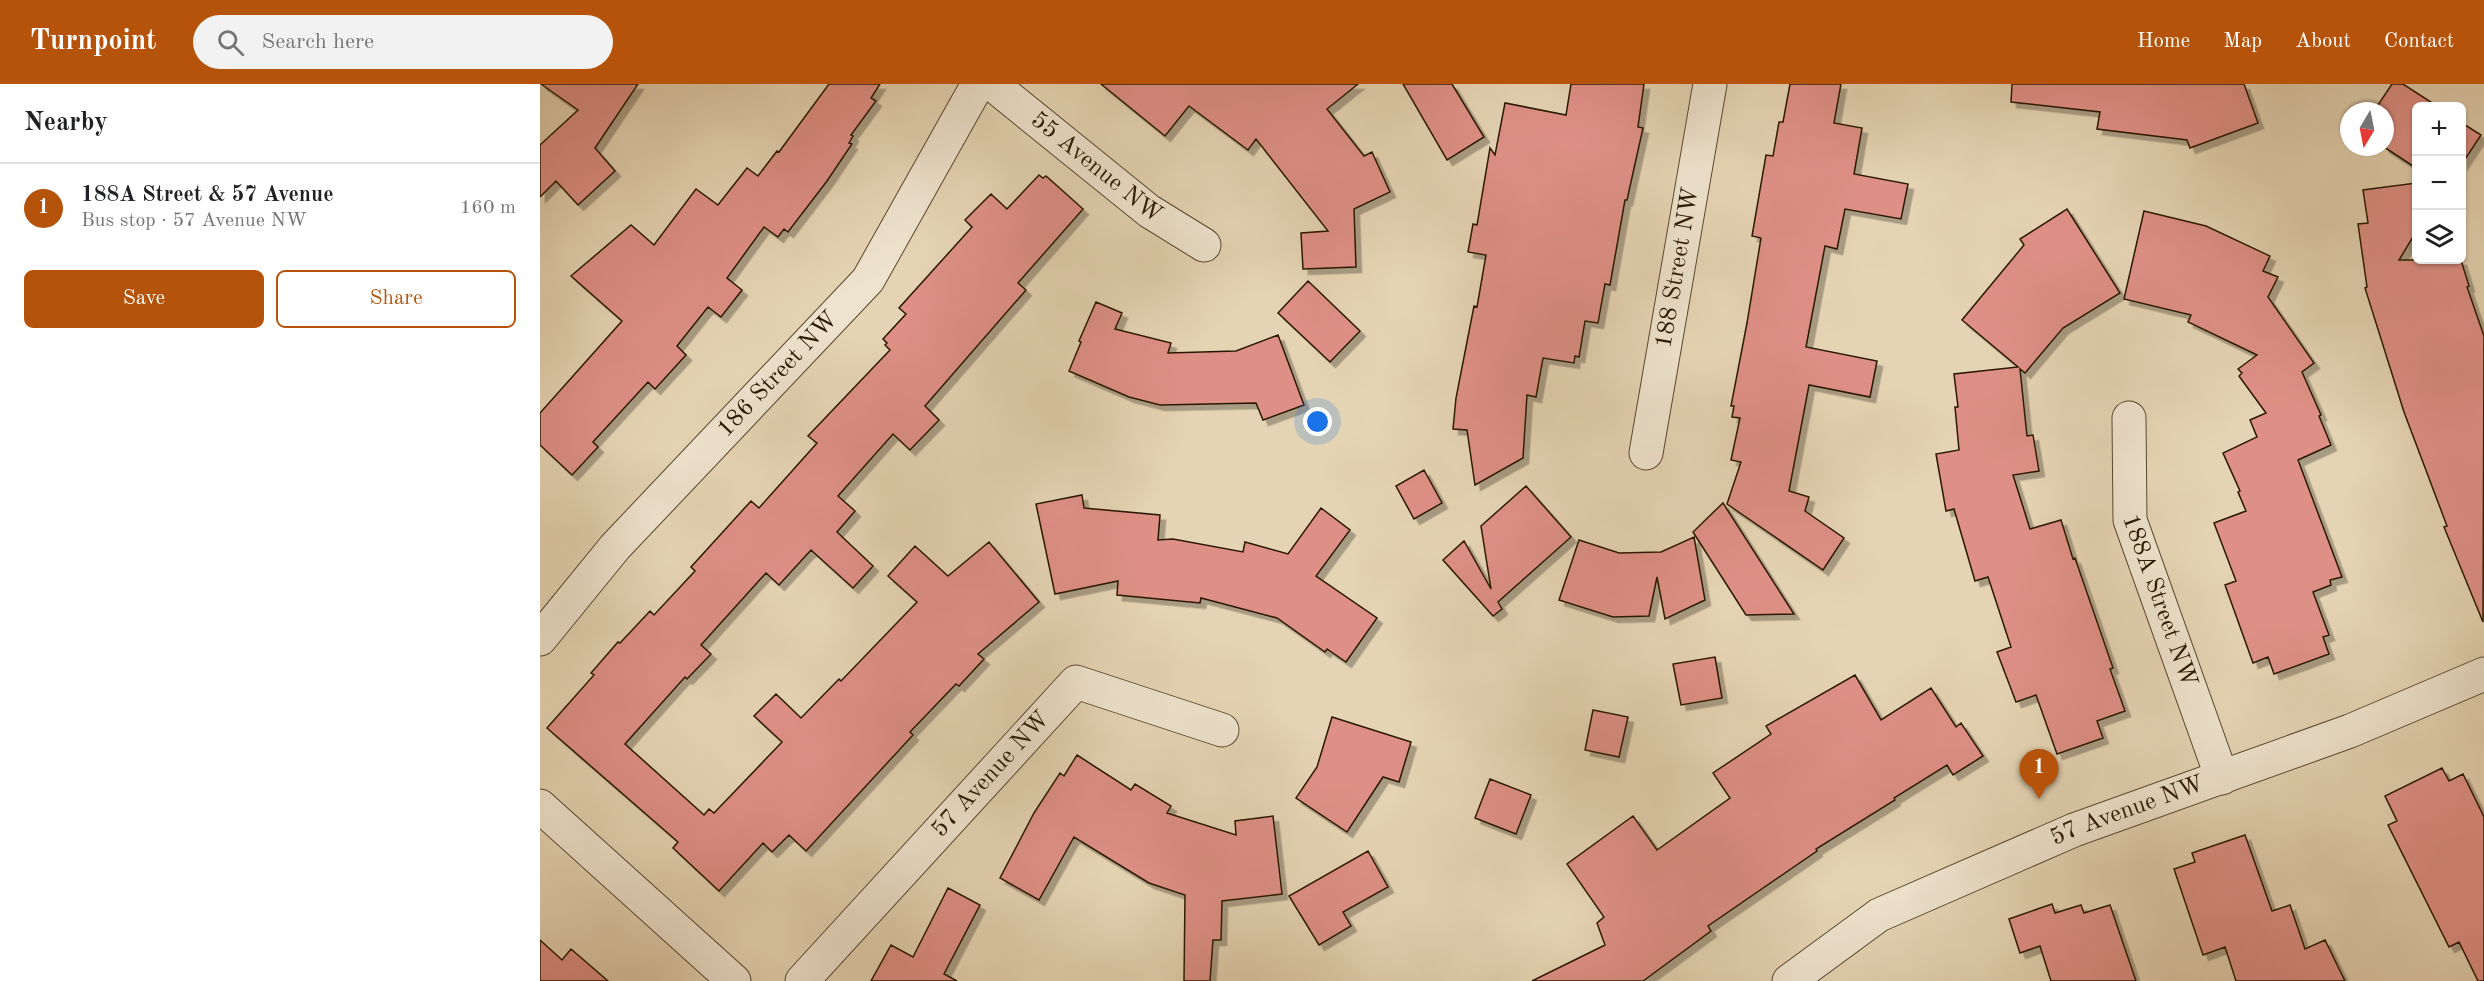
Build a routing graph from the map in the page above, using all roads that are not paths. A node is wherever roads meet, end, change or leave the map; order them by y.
1 (978, 84) edge
2 (992, 84) edge
3 (1710, 84) edge
4 (1203, 245) dead end
5 (2129, 418) dead end
6 (1646, 453) dead end
7 (540, 639) edge
8 (2484, 674) edge
9 (1222, 730) dead end
10 (2222, 778) junction
11 (540, 806) edge
12 (734, 981) edge
13 (802, 981) edge
14 (1789, 981) edge

1 - 7 street, 186 Street NW
2 - 4 street, 55 Avenue NW
3 - 6 street, 188 Street NW
5 - 10 street, 188A Street NW
8 - 10 street, 57 Avenue NW
9 - 13 street, 57 Avenue NW
10 - 14 street, 57 Avenue NW
11 - 12 street

